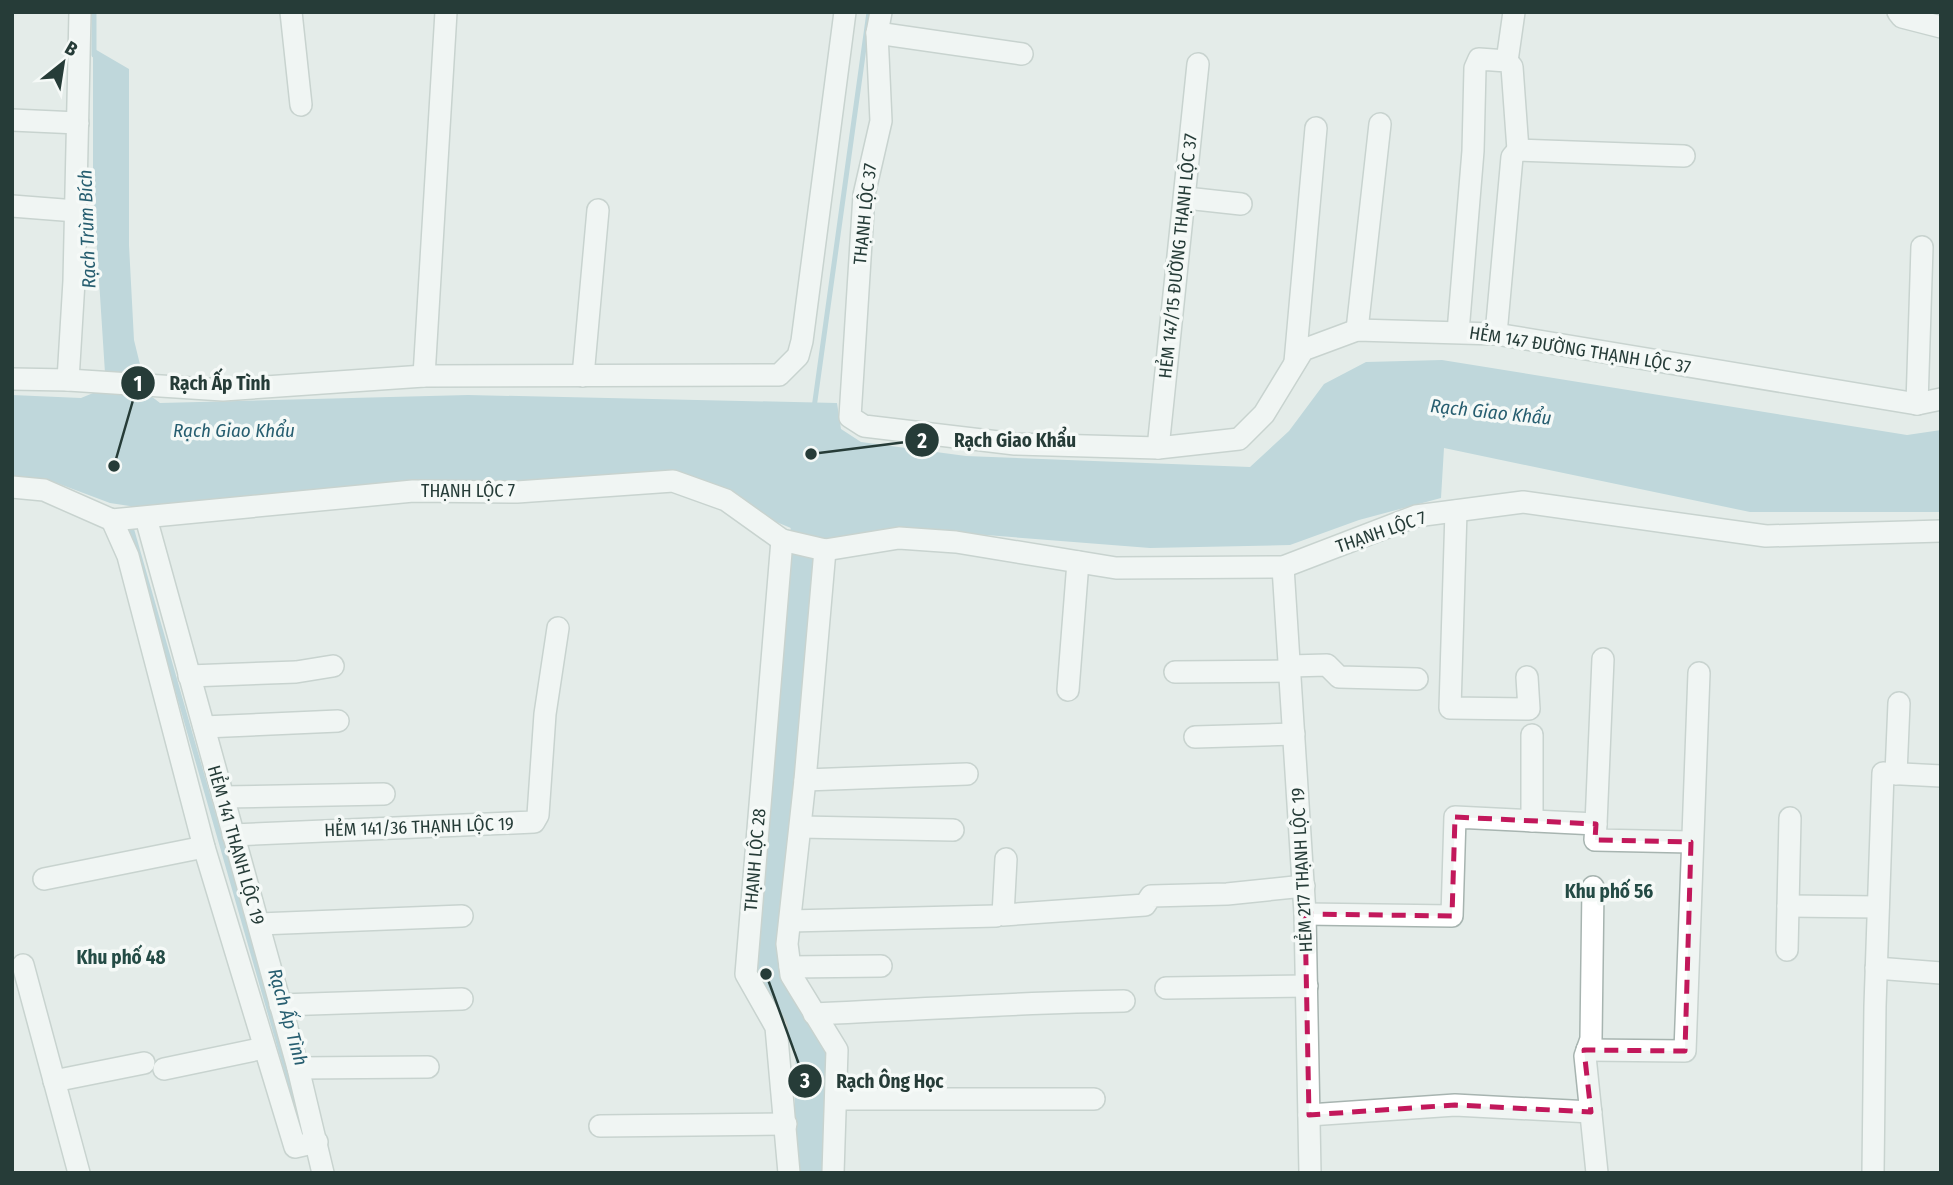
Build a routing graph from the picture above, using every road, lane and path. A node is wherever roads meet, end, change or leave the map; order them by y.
1 (80, 12) edge
2 (291, 12) edge
3 (446, 12) edge
4 (845, 12) edge
5 (1514, 12) edge
6 (1898, 12) edge
7 (879, 22) edge
8 (1941, 27) edge
9 (1021, 54) dead end
10 (1507, 61) junction
11 (1198, 64) dead end
12 (301, 105) dead end
13 (12, 120) edge
14 (78, 123) junction
15 (1380, 124) dead end
16 (1317, 128) dead end
17 (1518, 150) junction
18 (1684, 156) dead end
19 (1186, 198) junction
20 (1241, 204) dead end
21 (12, 206) edge
22 (598, 209) dead end
23 (76, 211) junction
24 (1922, 247) dead end
25 (1357, 330) junction
26 (1458, 332) junction
27 (1496, 334) junction
28 (1296, 362) junction
29 (424, 376) junction
30 (583, 376) junction
31 (12, 379) edge
32 (68, 380) junction
33 (1941, 399) edge
34 (1917, 404) junction
35 (850, 417) joint
36 (1158, 448) junction
37 (12, 487) edge
38 (1456, 511) junction
39 (124, 519) junction
40 (1941, 531) edge
41 (782, 540) junction
42 (825, 550) junction
43 (1078, 562) junction
44 (1283, 567) junction
45 (558, 628) dead end
46 (1603, 659) dead end
47 (332, 666) dead end
48 (1293, 667) junction
49 (1175, 672) dead end
50 (1699, 673) dead end
51 (189, 676) junction
52 (1527, 677) dead end
53 (1417, 680) dead end
54 (1068, 690) dead end
55 (1899, 703) dead end
56 (338, 721) dead end
57 (204, 727) junction
58 (1294, 734) junction
59 (1532, 736) dead end
60 (1195, 737) dead end
61 (967, 774) dead end
62 (1896, 774) junction
63 (1941, 776) edge
64 (805, 780) junction
65 (384, 794) dead end
66 (223, 797) junction
67 (1790, 818) dead end
68 (1532, 821) junction
69 (1596, 824) junction
70 (801, 827) junction
71 (953, 830) dead end
72 (233, 835) junction
73 (1691, 842) junction
74 (204, 847) junction
75 (1006, 859) dead end
76 (44, 879) dead end
77 (1304, 886) junction
78 (1593, 887) dead end
79 (1788, 906) junction
80 (1878, 906) junction
81 (1305, 914) junction
82 (462, 916) dead end
83 (996, 916) dead end
84 (790, 921) junction
85 (258, 924) junction
86 (1787, 950) dead end
87 (23, 965) dead end
88 (881, 966) dead end
89 (790, 967) junction
90 (1876, 968) junction
91 (1941, 973) edge
92 (1307, 986) junction
93 (1166, 988) dead end
94 (462, 999) dead end
95 (1124, 1001) dead end
96 (280, 1004) junction
97 (814, 1014) junction
98 (264, 1048) junction
99 (1587, 1050) junction
100 (428, 1067) dead end
101 (298, 1069) junction
102 (54, 1081) junction
103 (836, 1099) junction
104 (1094, 1099) dead end
105 (1591, 1112) junction
106 (1309, 1115) junction
107 (786, 1124) junction
108 (600, 1126) dead end
109 (317, 1142) junction
110 (79, 1173) edge
111 (323, 1173) edge
112 (789, 1173) edge
113 (833, 1173) edge
114 (1310, 1173) edge
115 (1597, 1173) edge
116 (1873, 1173) edge

1 - 14 street
2 - 12 street
3 - 29 street
4 - 30 street
5 - 10 street
6 - 8 street
7 - 9 street
7 - 35 street, THẠNH LỘC 37
10 - 17 street
10 - 26 street
11 - 19 street, HẺM 147/15 ĐƯỜNG THẠNH LỘC 37
13 - 14 street
14 - 23 street
15 - 25 street
16 - 28 street
17 - 18 street
17 - 27 street
19 - 20 street
19 - 36 street, HẺM 147/15 ĐƯỜNG THẠNH LỘC 37
21 - 23 street
22 - 30 street
23 - 32 street
24 - 34 street
25 - 26 street, HẺM 147 ĐƯỜNG THẠNH LỘC 37
25 - 28 street, HẺM 147 ĐƯỜNG THẠNH LỘC 37
26 - 27 street, HẺM 147 ĐƯỜNG THẠNH LỘC 37
27 - 34 street, HẺM 147 ĐƯỜNG THẠNH LỘC 37
28 - 36 street, HẺM 147 ĐƯỜNG THẠNH LỘC 37
29 - 30 street
29 - 32 street
31 - 32 street
33 - 34 street, HẺM 147 ĐƯỜNG THẠNH LỘC 37
35 - 36 street, HẺM 147 ĐƯỜNG THẠNH LỘC 37
37 - 39 street, THẠNH LỘC 7
38 - 40 street, THẠNH LỘC 7
38 - 44 street, THẠNH LỘC 7
38 - 52 street
39 - 41 street, THẠNH LỘC 7
39 - 51 street, HẺM 141 THẠNH LỘC 19
39 - 74 street
41 - 42 street
41 - 107 street, THẠNH LỘC 28
42 - 43 street, THẠNH LỘC 7
42 - 64 street
43 - 44 street, THẠNH LỘC 7
43 - 54 street
44 - 48 street, HẺM 217 THẠNH LỘC 19
45 - 72 street, HẺM 141/36 THẠNH LỘC 19
46 - 69 street
47 - 51 street
48 - 49 street
48 - 53 street
48 - 58 street, HẺM 217 THẠNH LỘC 19
50 - 73 street
51 - 57 street, HẺM 141 THẠNH LỘC 19
55 - 62 street
56 - 57 street
57 - 66 street, HẺM 141 THẠNH LỘC 19
58 - 60 street
58 - 77 street, HẺM 217 THẠNH LỘC 19
59 - 68 street
61 - 64 street
62 - 63 street
62 - 80 street
64 - 70 street
65 - 66 street
66 - 72 street, HẺM 141 THẠNH LỘC 19
67 - 79 street
68 - 69 street
68 - 81 street
69 - 73 street
70 - 71 street
70 - 84 street
72 - 85 street, HẺM 141 THẠNH LỘC 19
73 - 99 street
74 - 76 street
74 - 98 street
75 - 77 street
77 - 81 street, HẺM 217 THẠNH LỘC 19
78 - 99 street
79 - 80 street
79 - 86 street
80 - 90 street
81 - 92 street, HẺM 217 THẠNH LỘC 19
82 - 85 street
83 - 84 street
84 - 89 street
85 - 96 street, HẺM 141 THẠNH LỘC 19
87 - 102 street
88 - 89 street
89 - 97 street
90 - 91 street
90 - 116 street
92 - 93 street
92 - 106 street, HẺM 217 THẠNH LỘC 19
94 - 96 street
95 - 97 street
96 - 101 street, HẺM 141 THẠNH LỘC 19
97 - 103 street
98 - 102 street
98 - 109 street
99 - 105 street
100 - 101 street
101 - 109 street, HẺM 141 THẠNH LỘC 19
102 - 110 street
103 - 104 street
103 - 113 street
105 - 106 street
105 - 115 street
106 - 114 street, HẺM 217 THẠNH LỘC 19
107 - 108 street
107 - 112 street, THẠNH LỘC 28
109 - 111 street, HẺM 141 THẠNH LỘC 19

